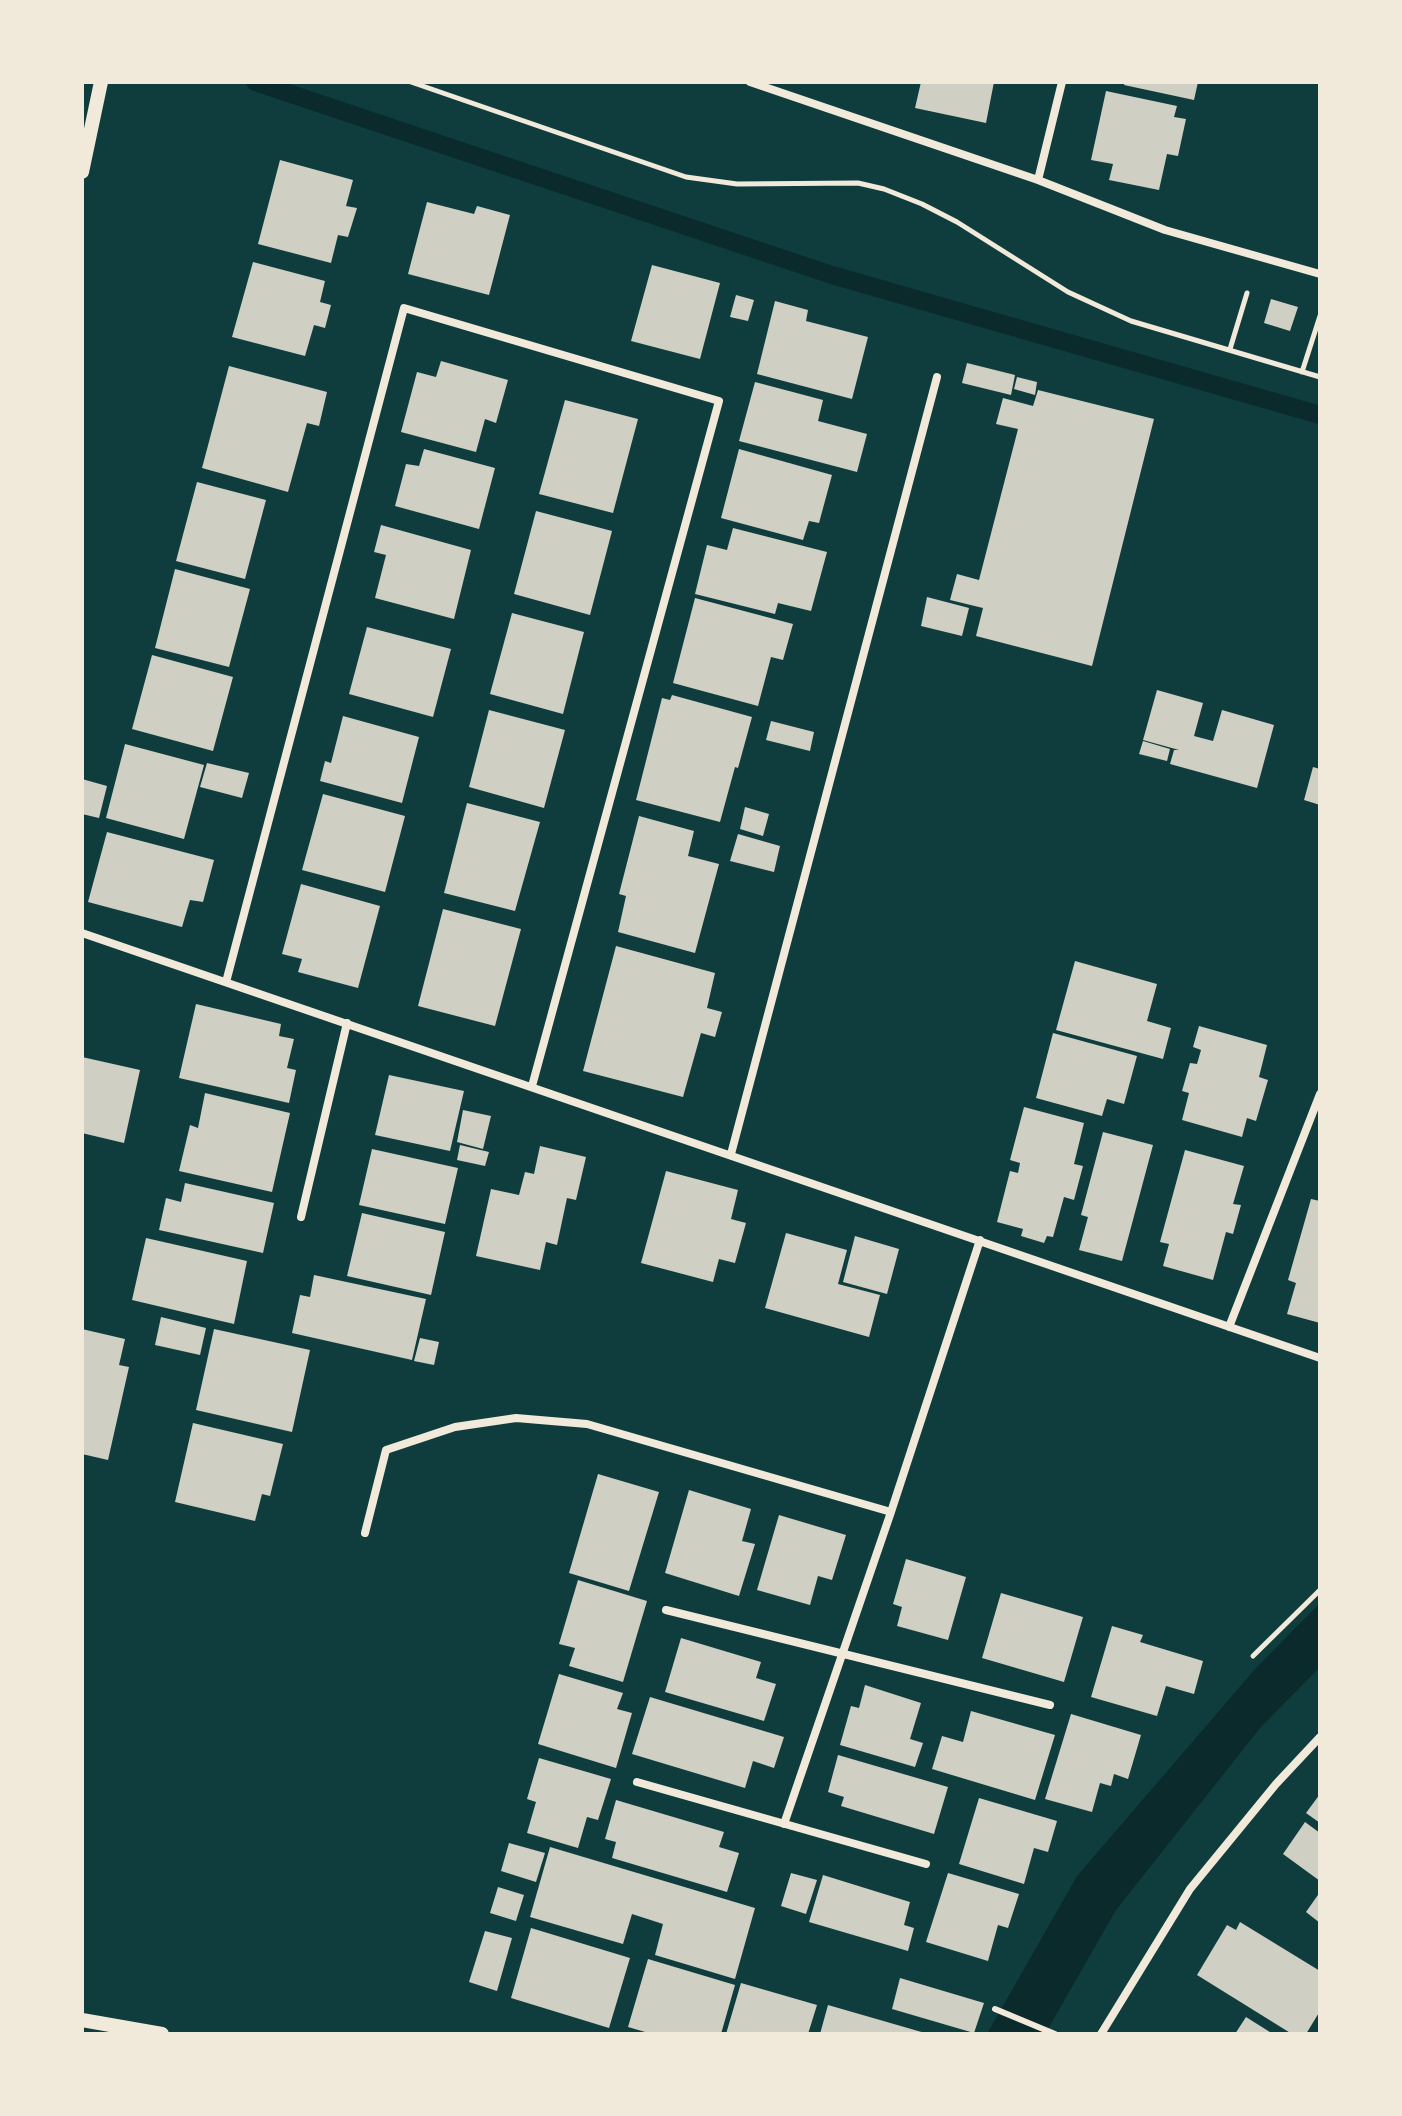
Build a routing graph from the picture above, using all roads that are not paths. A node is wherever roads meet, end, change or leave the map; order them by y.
1 (101, 82) edge
2 (750, 82) edge
3 (1062, 82) edge
4 (82, 172) edge
5 (1038, 180) junction
6 (1320, 274) edge
7 (937, 377) dead end
8 (82, 933) edge
9 (226, 982) junction
10 (347, 1023) junction
11 (532, 1086) junction
12 (1320, 1094) edge
13 (731, 1154) junction
14 (301, 1217) dead end
15 (980, 1240) junction
16 (1229, 1327) junction
17 (1320, 1358) edge
18 (891, 1512) junction
19 (365, 1533) dead end
20 (666, 1610) dead end
21 (842, 1654) junction
22 (1050, 1705) dead end
23 (1320, 1737) edge
24 (637, 1782) dead end
25 (784, 1824) junction
26 (926, 1864) dead end
27 (995, 2009) dead end
28 (82, 2020) edge
29 (162, 2034) edge
30 (1055, 2034) edge
31 (1101, 2034) edge

1 - 4 street
2 - 5 street
3 - 5 street
5 - 6 street
7 - 13 street
8 - 9 street
9 - 10 street
9 - 11 street
10 - 11 street
10 - 14 street
11 - 13 street
12 - 16 street
13 - 15 street
15 - 16 street
15 - 18 street
16 - 17 street
18 - 19 street
18 - 21 street
20 - 21 street
21 - 22 street
21 - 25 street
23 - 31 street
24 - 25 street
25 - 26 street
27 - 30 lane
28 - 29 street

